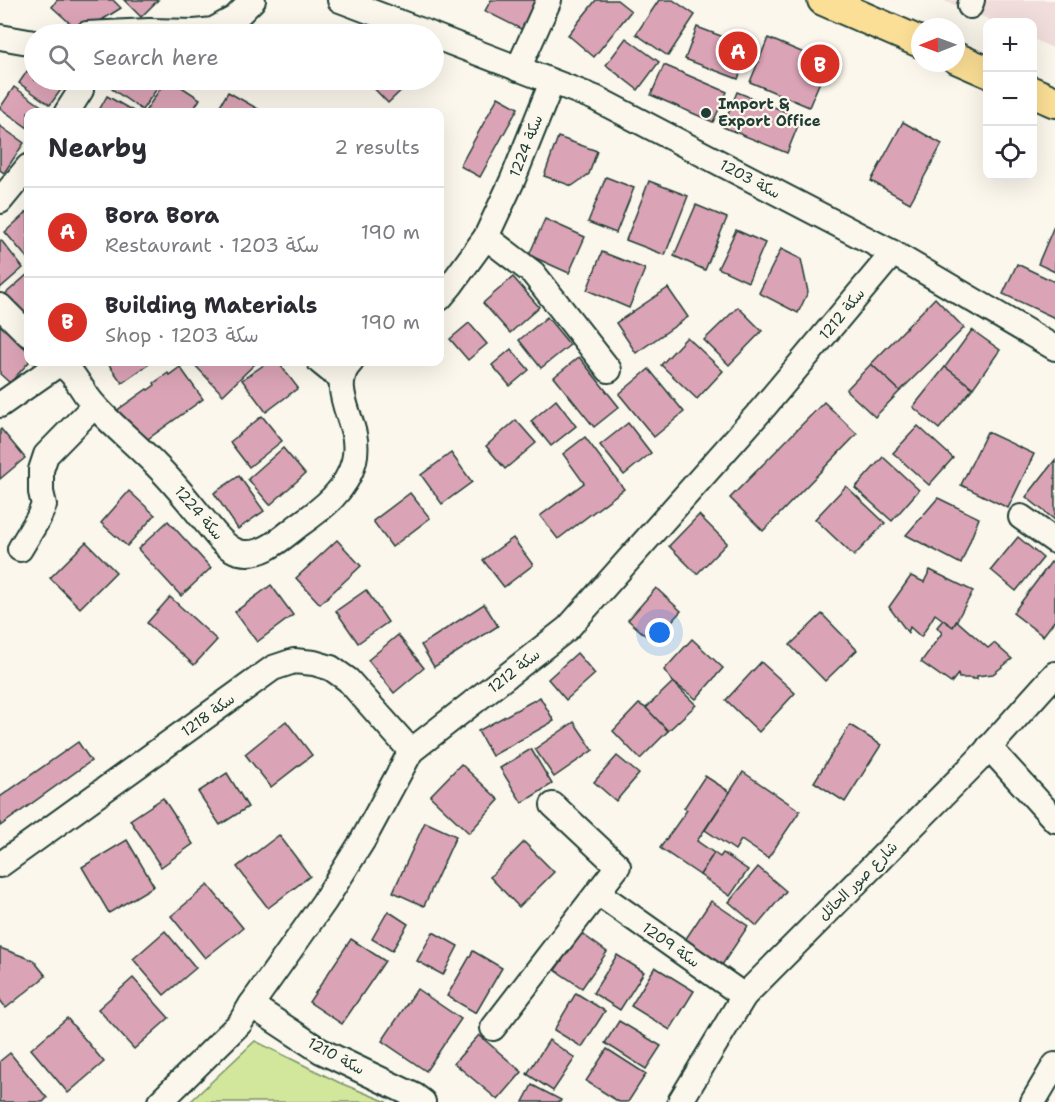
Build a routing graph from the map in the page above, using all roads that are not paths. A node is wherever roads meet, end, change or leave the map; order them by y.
1 (253, 0) edge
2 (340, 0) edge
3 (549, 0) edge
4 (823, 0) edge
5 (224, 24) edge
6 (403, 24) edge
7 (0, 37) edge
8 (911, 38) edge
9 (444, 40) edge
10 (24, 41) edge
11 (965, 62) edge
12 (518, 69) junction
13 (983, 70) edge
14 (552, 81) junction
15 (81, 90) dead end
16 (1037, 94) edge
17 (1055, 102) edge
18 (70, 108) edge
19 (24, 172) edge
20 (0, 201) edge
21 (486, 237) junction
22 (893, 253) junction
23 (444, 293) edge
24 (0, 306) edge
25 (24, 330) edge
26 (1055, 348) edge
27 (54, 366) edge
28 (63, 366) edge
29 (346, 370) edge
30 (609, 370) dead end
31 (0, 405) edge
32 (94, 406) junction
33 (1021, 517) dead end
34 (1055, 541) edge
35 (20, 549) dead end
36 (1055, 674) edge
37 (990, 747) junction
38 (411, 751) junction
39 (552, 805) dead end
40 (1055, 819) edge
41 (0, 865) edge
42 (597, 893) junction
43 (744, 996) junction
44 (252, 1005) junction
45 (493, 1028) dead end
46 (1055, 1065) edge
47 (160, 1102) edge
48 (423, 1102) edge
49 (680, 1102) edge
50 (1034, 1102) edge

1 - 5 street
2 - 6 street, سكة 1203
3 - 12 street
4 - 8 main road
7 - 10 street
9 - 12 street, سكة 1203
11 - 13 main road
12 - 14 street, سكة 1203
14 - 21 street, سكة 1224
14 - 22 street, سكة 1203
15 - 18 street
16 - 17 main road
19 - 20 street
21 - 23 street, سكة 1224
21 - 30 street
22 - 26 street, سكة 1203
22 - 38 street, سكة 1212
24 - 25 street
27 - 31 street
28 - 32 street, سكة 1224
29 - 32 street, سكة 1224
32 - 35 street
33 - 34 street
36 - 37 street, شارع صور الحائل
37 - 40 street
37 - 43 street, شارع صور الحائل
38 - 41 street, سكة 1218
38 - 44 street, سكة 1212
39 - 42 street
42 - 43 street, سكة 1209
42 - 45 street
43 - 49 street, شارع صور الحائل
44 - 47 street, سكة 1212
44 - 48 street, سكة 1210
46 - 50 street

